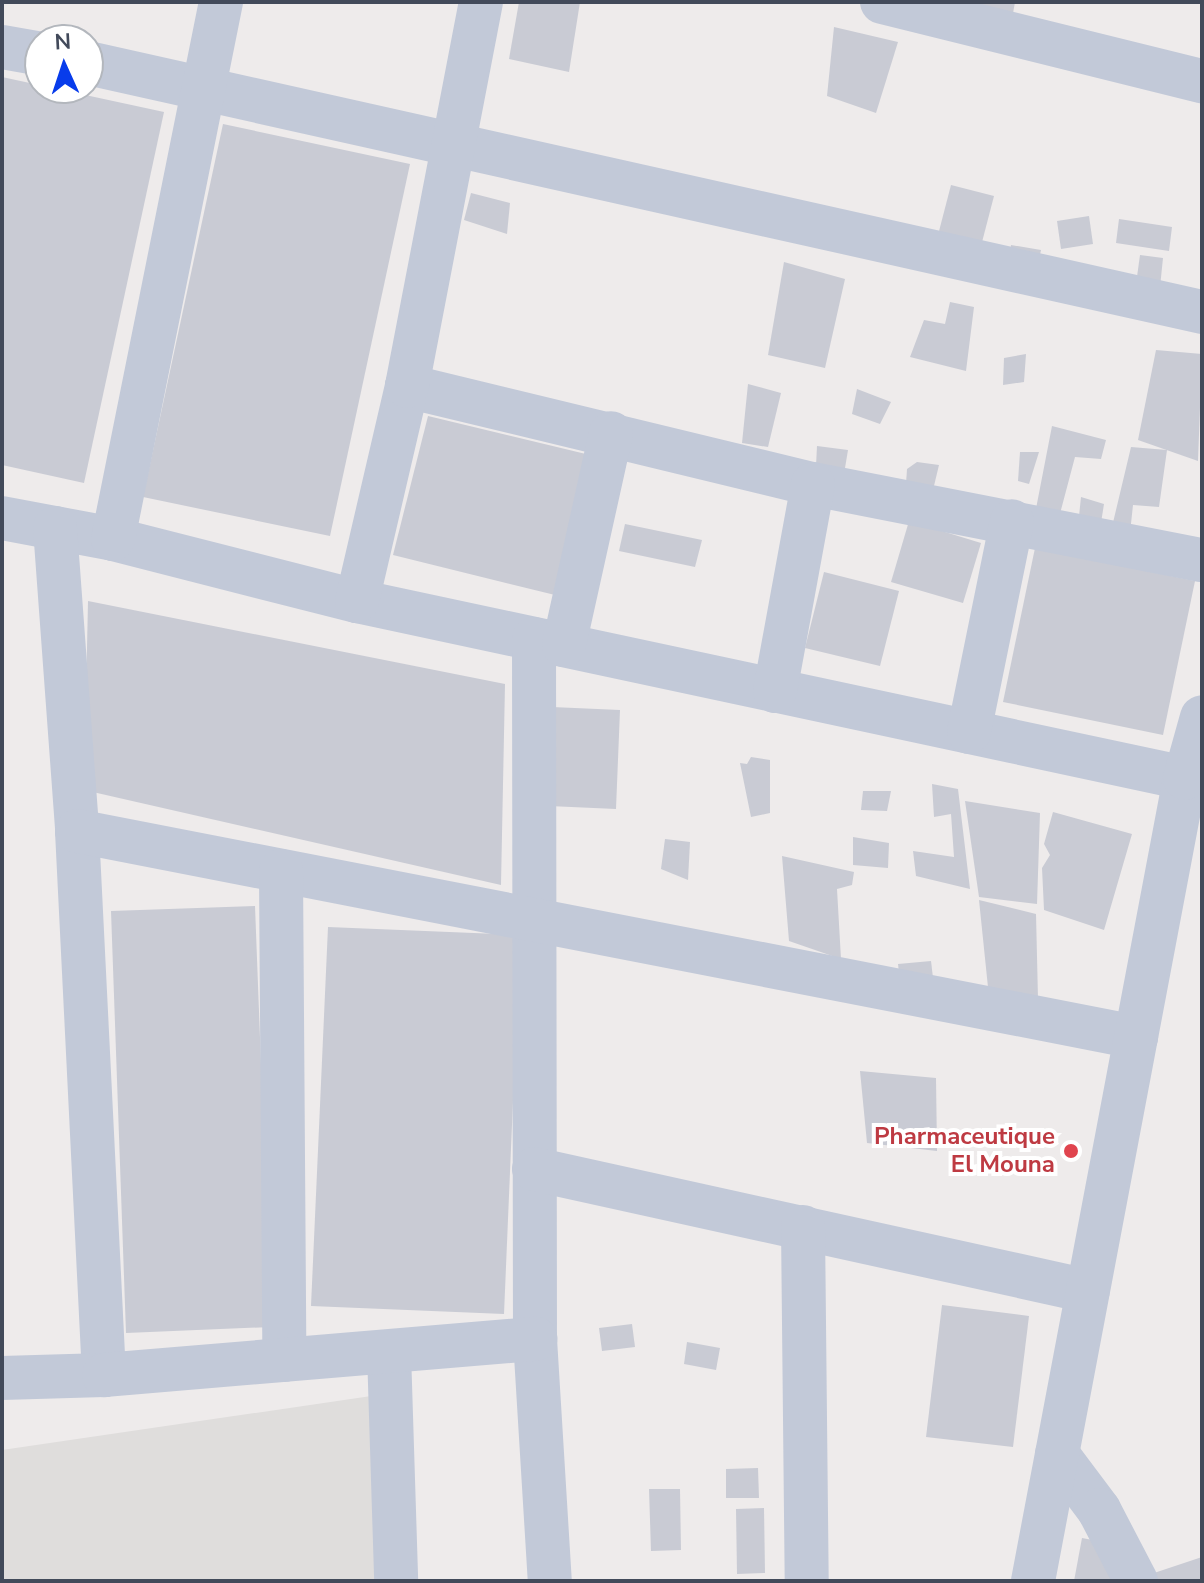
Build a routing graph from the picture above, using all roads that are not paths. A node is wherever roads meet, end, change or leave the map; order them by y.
1 (221, 2) edge
2 (481, 2) edge
3 (901, 4) edge
4 (2, 47) edge
5 (24, 51) edge
6 (104, 66) edge
7 (1202, 81) edge
8 (203, 86) junction
9 (454, 146) junction
10 (1202, 312) edge
11 (407, 386) junction
12 (611, 433) junction
13 (813, 484) junction
14 (2, 518) edge
15 (1012, 521) junction
16 (55, 528) junction
17 (113, 539) junction
18 (1202, 560) edge
19 (357, 601) junction
20 (549, 642) junction
21 (775, 691) junction
22 (1202, 717) edge
23 (969, 732) junction
24 (1188, 807) edge
25 (77, 831) junction
26 (281, 871) junction
27 (533, 921) junction
28 (1136, 1037) junction
29 (534, 1169) junction
30 (803, 1227) junction
31 (1088, 1291) junction
32 (535, 1339) junction
33 (389, 1352) junction
34 (284, 1360) junction
35 (104, 1375) junction
36 (2, 1378) edge
37 (1057, 1454) junction
38 (396, 1581) edge
39 (550, 1581) edge
40 (807, 1581) edge
41 (1033, 1581) edge
42 (1136, 1581) edge

1 - 8 street
2 - 9 street
3 - 7 street
4 - 5 street
6 - 8 street
8 - 9 street
8 - 17 street
9 - 10 street
9 - 11 street
11 - 12 street
11 - 19 street
12 - 13 street
12 - 20 street
13 - 15 street
13 - 21 street
14 - 16 street
15 - 18 street
15 - 23 street
16 - 17 street
16 - 25 street
17 - 19 street
19 - 20 street
20 - 21 street
20 - 27 street
21 - 23 street
22 - 24 street
23 - 24 street
24 - 28 street
25 - 26 street
25 - 35 street
26 - 27 street
26 - 34 street
27 - 28 street
27 - 29 street
28 - 31 street
29 - 30 street
29 - 32 street
30 - 31 street
30 - 40 street
31 - 37 street
32 - 33 street
32 - 39 street
33 - 34 street
33 - 38 street
34 - 35 street
35 - 36 street
37 - 41 street
37 - 42 street

